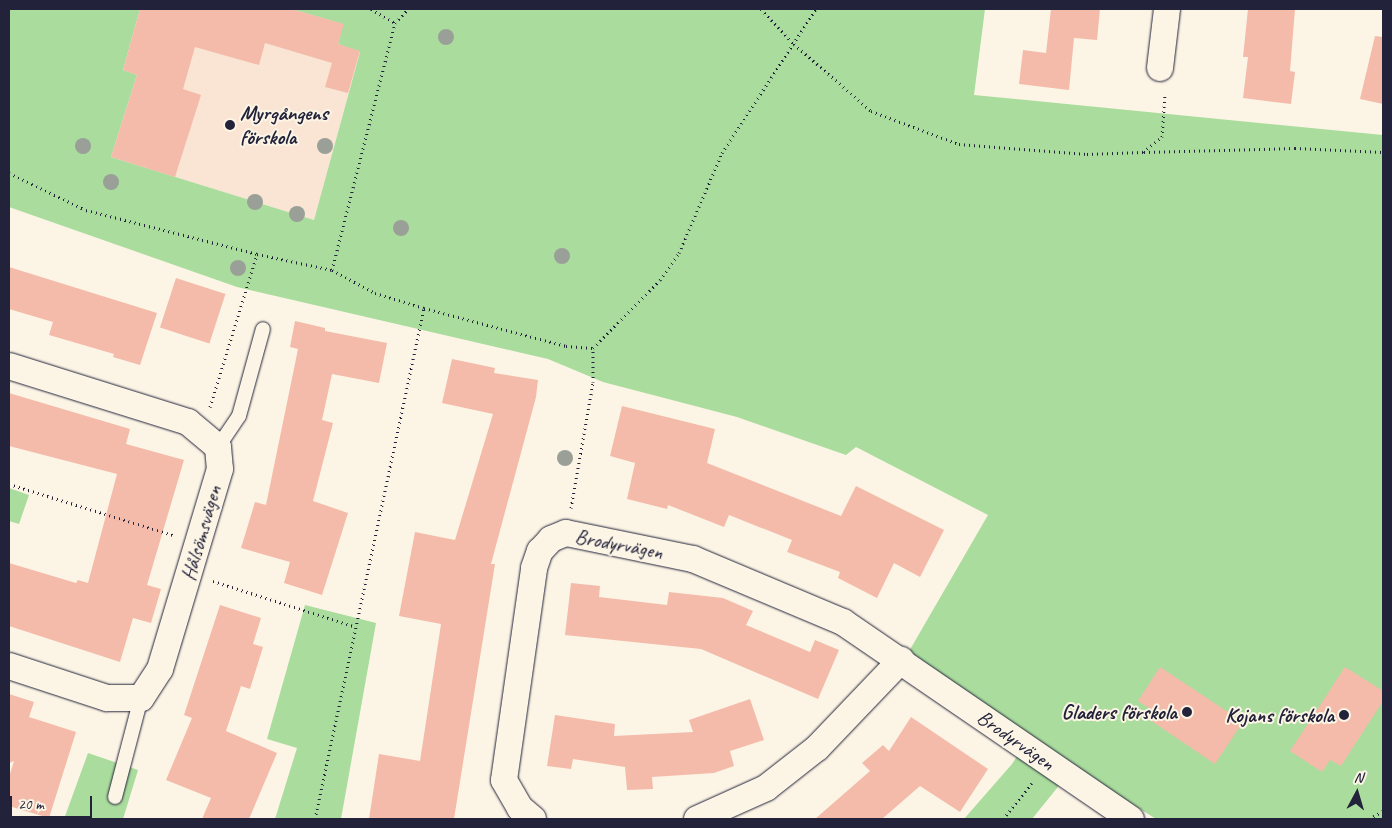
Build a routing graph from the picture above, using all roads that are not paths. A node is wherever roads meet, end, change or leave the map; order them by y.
1 (1167, 9) edge
2 (1160, 68) road end
3 (263, 329) dead end
4 (9, 366) edge
5 (210, 441) junction
6 (901, 660) junction
7 (9, 666) edge
8 (141, 698) junction
9 (115, 797) dead end
10 (533, 819) edge
11 (697, 819) edge
12 (1131, 819) edge

1 - 2 street
3 - 5 lane
4 - 5 street
5 - 8 street, Hålsömsvägen
6 - 10 street, Brodyrvägen
6 - 11 street
6 - 12 street, Brodyrvägen
7 - 8 street
8 - 9 lane

